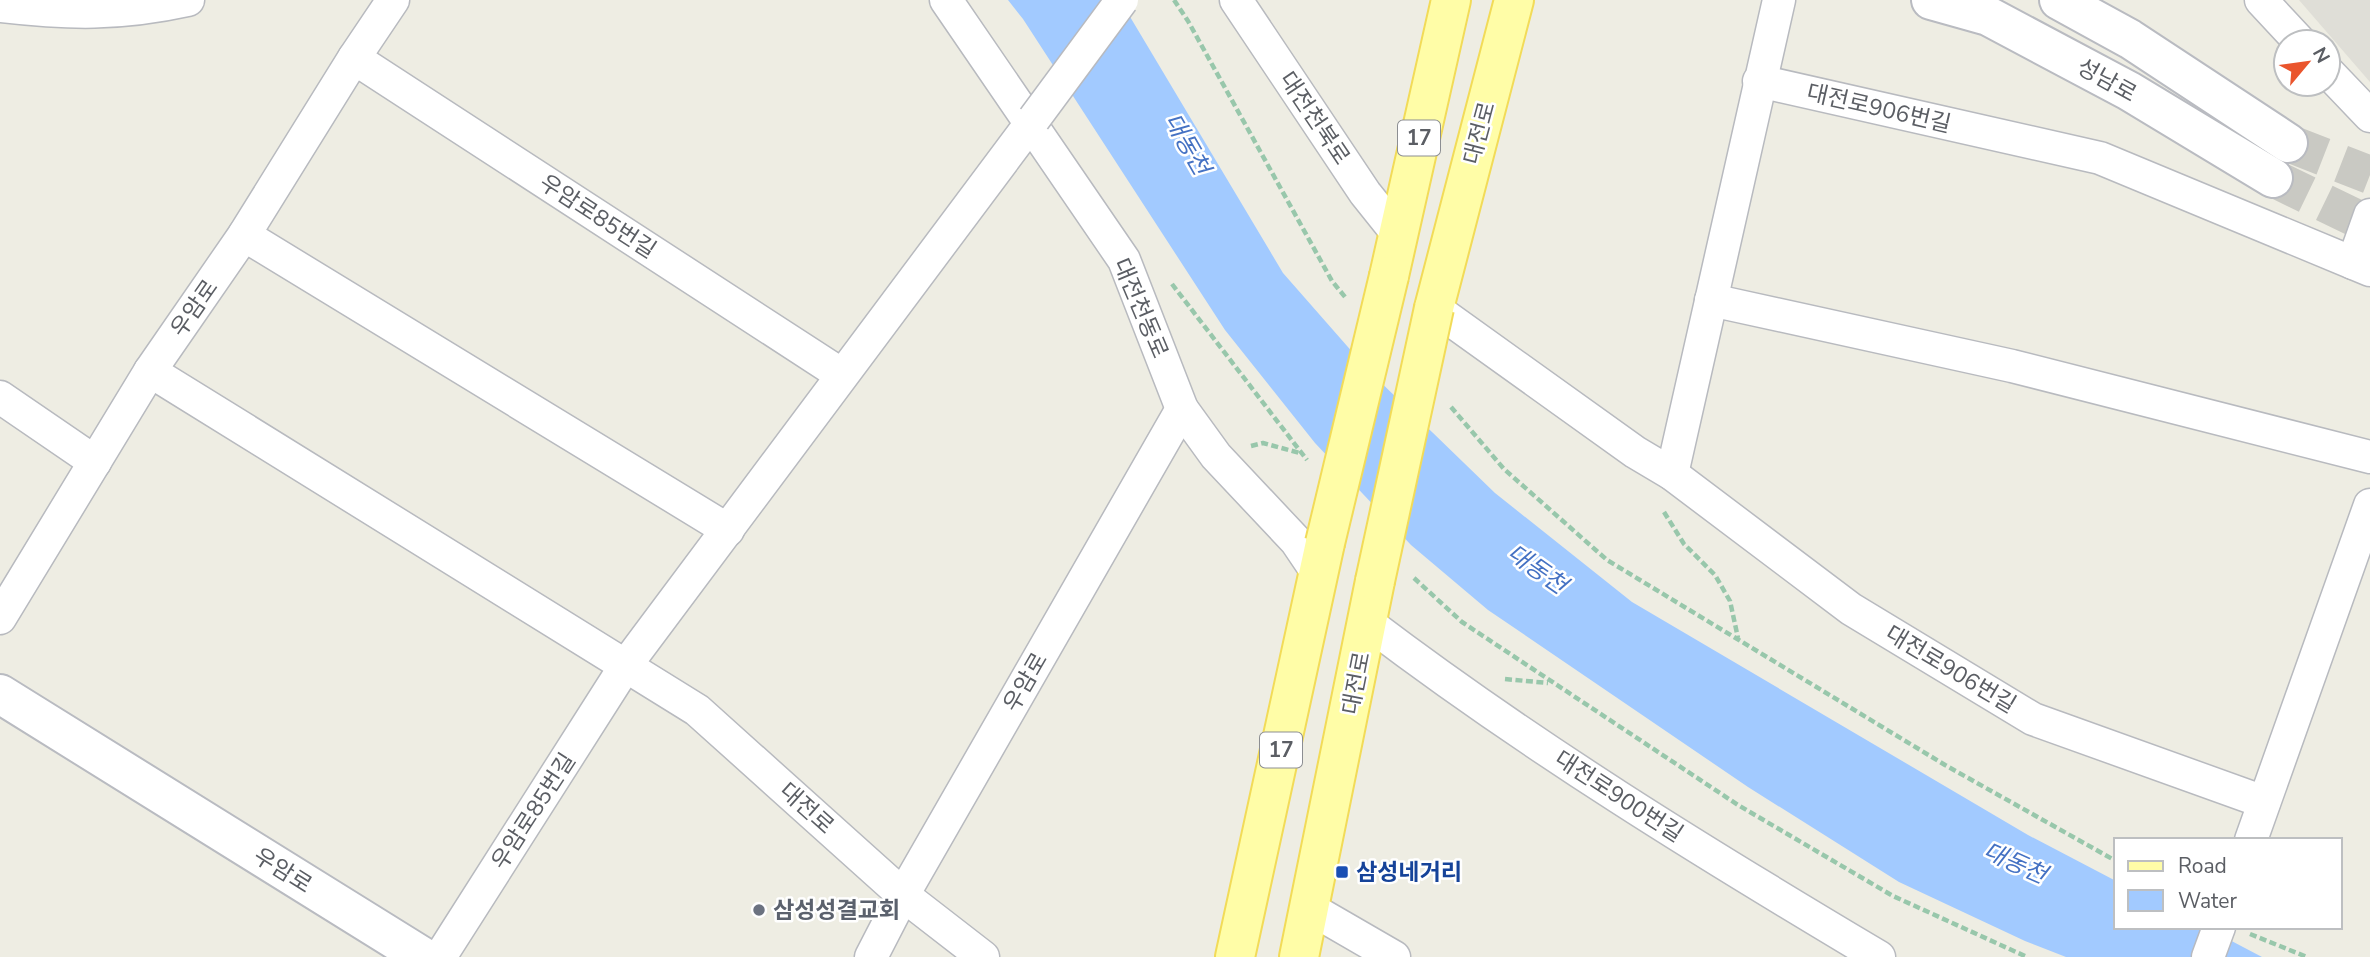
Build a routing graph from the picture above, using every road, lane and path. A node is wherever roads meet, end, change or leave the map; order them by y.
1 (188, 0) edge
2 (393, 0) edge
3 (946, 0) edge
4 (1122, 0) edge
5 (1174, 0) edge
6 (1236, 0) edge
7 (1451, 0) edge
8 (1514, 0) edge
9 (1779, 0) edge
10 (1931, 0) edge
11 (2059, 0) edge
12 (2261, 0) edge
13 (0, 6) edge
14 (2287, 28) edge
15 (354, 58) junction
16 (1759, 81) junction
17 (2342, 87) edge
18 (2370, 116) edge
19 (1033, 121) junction
20 (2288, 143) tunnel mouth
21 (2273, 178) tunnel mouth
22 (2370, 215) edge
23 (1397, 233) junction
24 (244, 235) junction
25 (2361, 266) edge
26 (1171, 282) dead end
27 (1711, 300) junction
28 (1350, 302) dead end
29 (1434, 308) junction
30 (150, 371) junction
31 (842, 375) junction
32 (0, 397) edge
33 (1443, 398) dead end
34 (1182, 409) junction
35 (1635, 452) junction
36 (2370, 457) edge
37 (95, 462) junction
38 (1309, 463) dead end
39 (1672, 474) junction
40 (2370, 505) edge
41 (728, 530) junction
42 (1322, 559) junction
43 (1413, 577) dead end
44 (0, 618) edge
45 (1368, 624) junction
46 (1738, 638) junction
47 (626, 665) junction
48 (0, 694) edge
49 (2264, 802) junction
50 (2251, 838) edge
51 (2114, 861) edge
52 (903, 895) junction
53 (1311, 909) junction
54 (2232, 929) edge
55 (423, 957) edge
56 (440, 957) edge
57 (871, 957) edge
58 (983, 957) edge
59 (1235, 957) edge
60 (1299, 957) edge
61 (1394, 957) edge
62 (1878, 957) edge
63 (2027, 957) edge
64 (2208, 957) edge
65 (2308, 957) edge

1 - 13 street
2 - 15 street, 우암로
3 - 19 street, 대전천동로
4 - 19 street, 우암로85번길, bridge
5 - 28 path
6 - 23 street, 대전천북로
7 - 23 main road, 17
8 - 29 main road, 대전로
9 - 16 street
10 - 21 main road, 성남로
11 - 20 main road, 성남로
12 - 14 street
15 - 24 street, 우암로
15 - 31 street, 우암로85번길
16 - 25 street, 대전로906번길
16 - 27 street
17 - 18 street
19 - 31 street, 우암로85번길
19 - 34 street, 대전천동로
22 - 25 street, 대전로906번길
23 - 42 main road, 17, bridge
24 - 30 street, 우암로
24 - 41 street
26 - 38 path
27 - 36 street
27 - 39 street
29 - 35 street, 대전로906번길
29 - 45 main road, 대전로, bridge
30 - 37 street, 우암로
30 - 47 street
31 - 41 street, 우암로85번길
32 - 37 street
33 - 46 path
34 - 42 street, 대전천동로
34 - 52 street, 우암로
35 - 39 street, 대전로906번길
35 - 46 path
37 - 44 street, 우암로
39 - 49 street, 대전로906번길
40 - 49 street
41 - 47 street, 우암로85번길
42 - 59 main road, 17
43 - 63 path
45 - 53 main road, 대전로
45 - 62 street, 대전로900번길
46 - 51 path
47 - 52 street, 대전로
47 - 56 street, 우암로85번길
48 - 55 main road, 우암로
49 - 50 street
52 - 57 street, 우암로
52 - 58 street, 대전로
53 - 60 main road, 대전로
53 - 61 street
54 - 64 street
54 - 65 path

